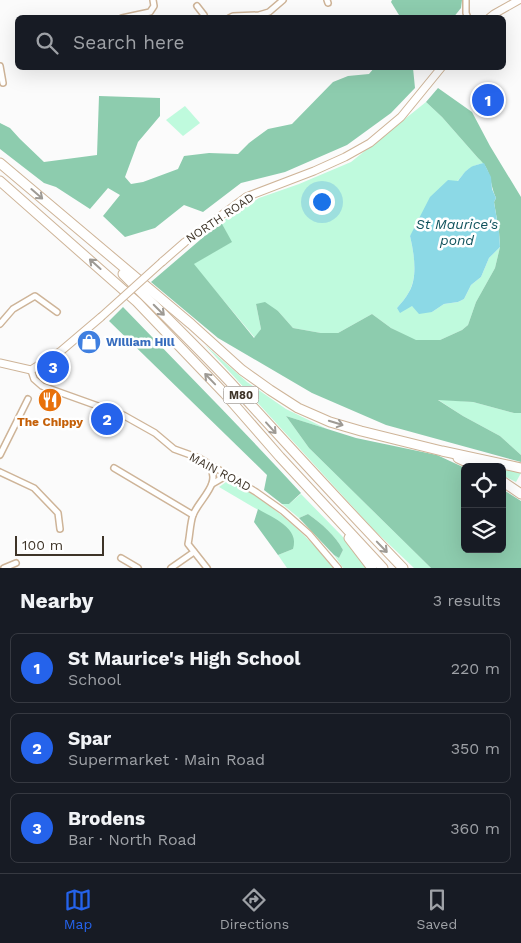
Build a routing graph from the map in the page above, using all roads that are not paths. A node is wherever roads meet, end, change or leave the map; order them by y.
1 (153, 0) edge
2 (283, 0) edge
3 (466, 0) edge
4 (519, 0) edge
5 (198, 6) dead end
6 (136, 15) edge
7 (204, 15) edge
8 (259, 15) edge
9 (467, 15) edge
10 (493, 15) edge
11 (0, 67) edge
12 (439, 70) edge
13 (3, 83) dead end
14 (0, 163) edge
15 (0, 181) edge
16 (75, 227) junction
17 (57, 312) dead end
18 (0, 324) edge
19 (0, 363) edge
20 (31, 370) junction
21 (28, 399) dead end
22 (442, 451) junction
23 (0, 455) edge
24 (207, 462) junction
25 (468, 463) edge
26 (114, 468) dead end
27 (521, 468) edge
28 (0, 472) edge
29 (231, 477) junction
30 (506, 484) edge
31 (212, 485) junction
32 (313, 492) junction
33 (521, 494) edge
34 (193, 515) junction
35 (60, 529) dead end
36 (194, 552) junction
37 (121, 558) dead end
38 (16, 562) dead end
39 (4, 568) edge
40 (138, 568) edge
41 (171, 568) edge
42 (207, 568) edge
43 (338, 568) edge
44 (372, 568) edge
45 (383, 568) edge
46 (403, 568) edge

1 - 6 street
2 - 8 street
3 - 9 street
4 - 10 main road
5 - 7 street
11 - 13 street
12 - 20 main road, NORTH ROAD, bridge
14 -> 16 highway, M80
32 -> 15 highway, M80
16 -> 22 highway, M80
16 -> 46 highway, M80
17 - 18 street
19 - 20 main road
20 - 24 street, MAIN ROAD
21 - 23 street
22 - 25 highway, M80
22 - 27 highway, M80
24 - 29 street, MAIN ROAD
24 - 31 street
26 - 34 street
28 - 35 street
29 - 31 street
29 - 43 street, MAIN ROAD
30 - 33 highway
31 - 34 street
32 - 44 highway, M80
32 - 45 highway, M80
34 - 36 street
36 - 41 street
36 - 42 street
37 - 40 street
38 - 39 street

